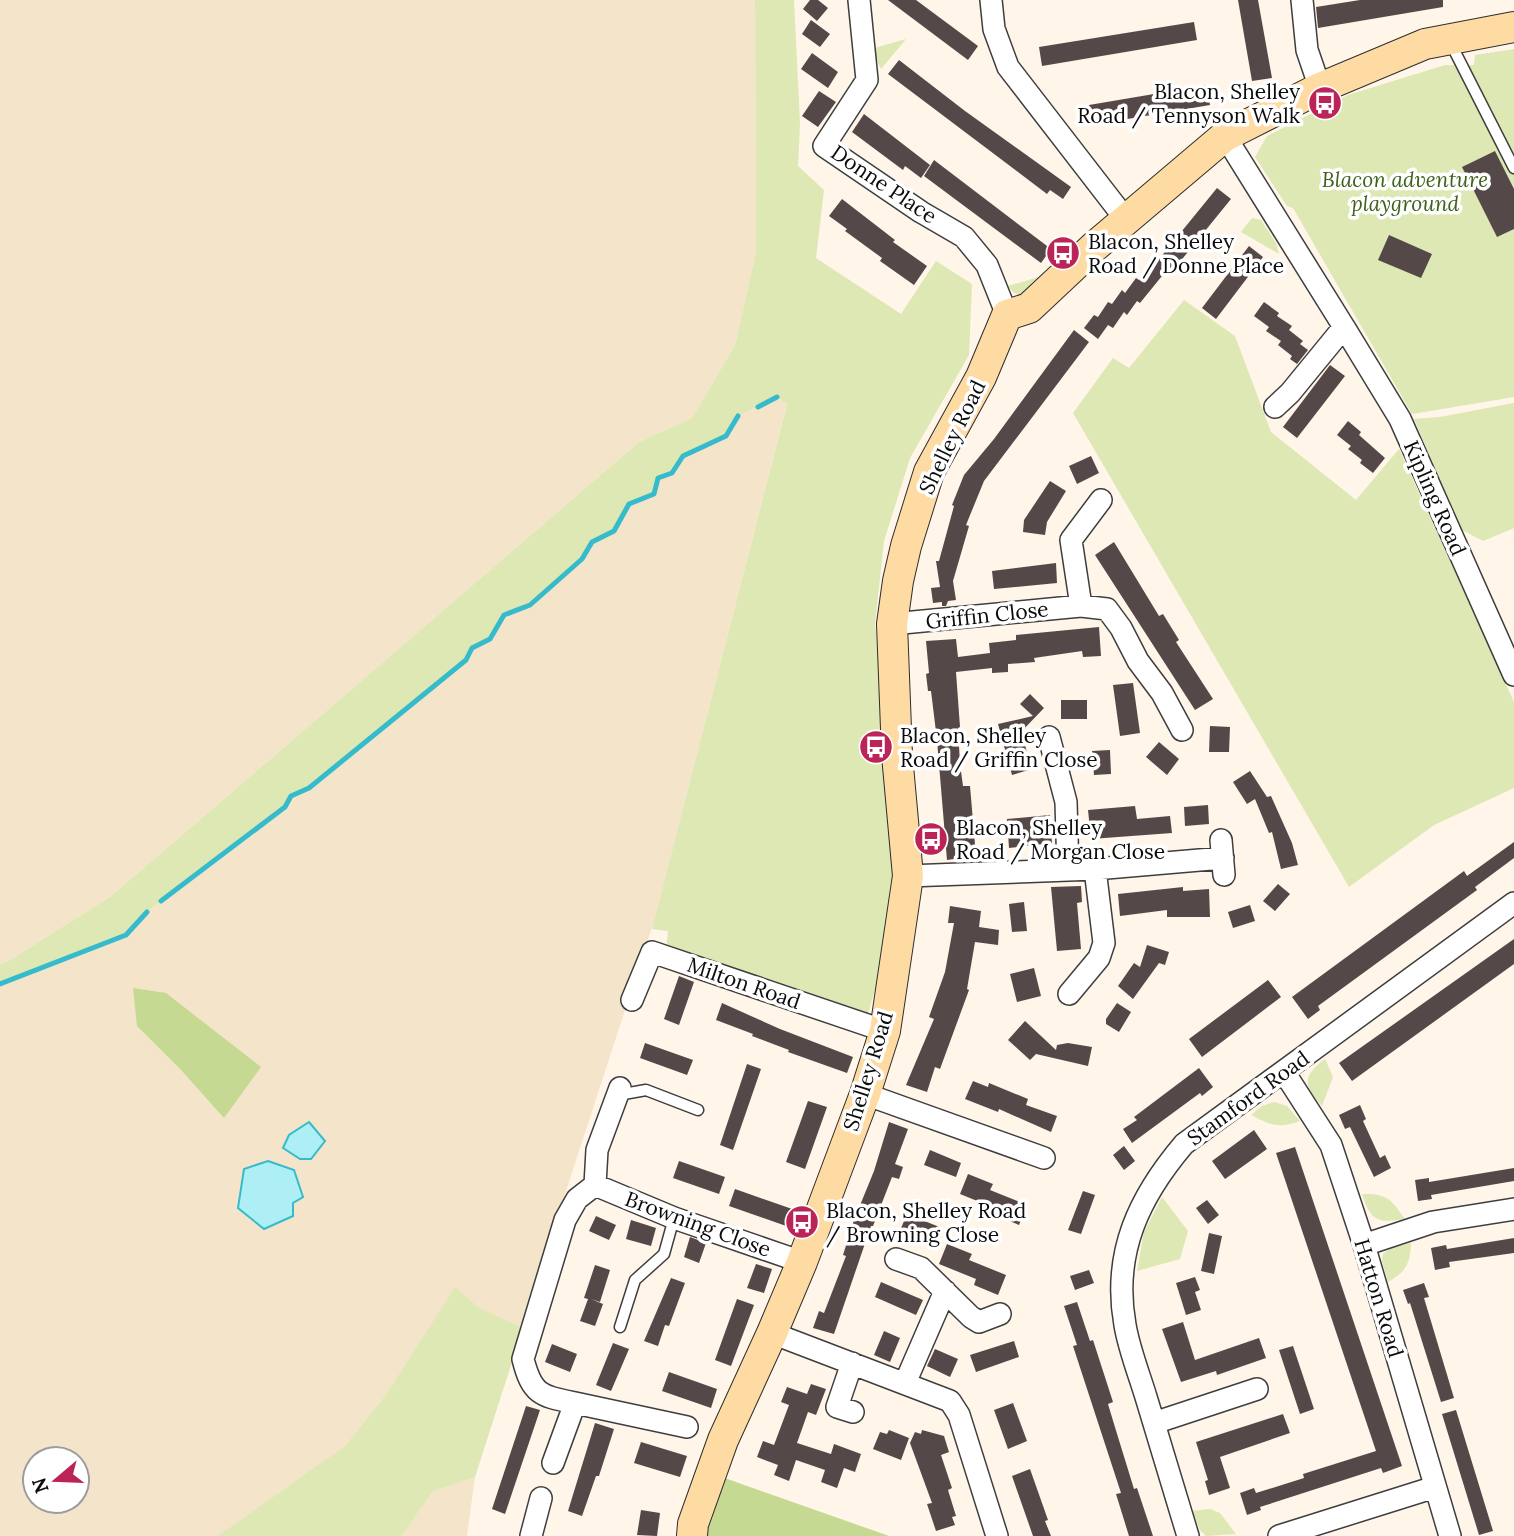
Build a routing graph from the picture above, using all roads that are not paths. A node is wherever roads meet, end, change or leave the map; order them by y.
1 (859, 0) edge
2 (991, 0) edge
3 (1302, 0) edge
4 (1514, 26) edge
5 (1448, 39) junction
6 (1320, 88) junction
7 (1225, 136) junction
8 (1514, 168) edge
9 (1127, 220) junction
10 (1007, 315) junction
11 (1344, 327) junction
12 (1275, 407) dead end
13 (1100, 510) dead end
14 (1082, 606) junction
15 (892, 624) junction
16 (1514, 675) edge
17 (1172, 725) dead end
18 (1058, 747) dead end
19 (1223, 858) dead end
20 (1095, 869) junction
21 (1068, 870) junction
22 (908, 876) junction
23 (1514, 903) edge
24 (1071, 995) dead end
25 (632, 1000) dead end
26 (885, 1031) junction
27 (1284, 1072) junction
28 (619, 1091) joint
29 (865, 1094) junction
30 (698, 1111) dead end
31 (1044, 1158) dead end
32 (595, 1185) junction
33 (1514, 1209) edge
34 (674, 1218) junction
35 (1364, 1245) junction
36 (896, 1259) dead end
37 (802, 1262) junction
38 (945, 1291) junction
39 (1000, 1314) dead end
40 (620, 1327) dead end
41 (772, 1333) junction
42 (852, 1363) junction
43 (905, 1383) junction
44 (1257, 1389) dead end
45 (575, 1403) junction
46 (841, 1413) dead end
47 (1154, 1423) junction
48 (687, 1427) dead end
49 (553, 1463) dead end
50 (1435, 1487) junction
51 (541, 1498) dead end
52 (990, 1534) edge
53 (531, 1536) edge
54 (692, 1536) edge
55 (1188, 1536) edge
56 (1279, 1536) edge
57 (1450, 1536) edge

1 - 10 street, Donne Place
2 - 9 street
3 - 6 street
4 - 5 street
5 - 6 street
5 - 8 lane
6 - 7 street
7 - 9 street
7 - 11 street, Kipling Road
9 - 10 street
10 - 15 street, Shelley Road
11 - 12 street
11 - 16 street, Kipling Road
13 - 14 street
14 - 15 street, Griffin Close
14 - 17 street, Griffin Close
15 - 22 street, Shelley Road
18 - 21 street
19 - 20 street
20 - 21 street
20 - 24 street
21 - 22 street
22 - 26 street, Shelley Road
23 - 27 street, Stamford Road
25 - 26 street, Milton Road
26 - 29 street, Shelley Road
27 - 35 street, Hatton Road
27 - 47 street, Stamford Road
28 - 30 lane
28 - 32 street
29 - 31 street
29 - 37 street, Shelley Road
32 - 34 street, Browning Close
32 - 45 street
33 - 35 street
34 - 37 street, Browning Close
34 - 40 lane
35 - 50 street, Hatton Road
36 - 38 street
37 - 41 street, Shelley Road
38 - 39 street
38 - 43 street
41 - 42 street
41 - 54 street, Shelley Road
42 - 43 street
42 - 46 street
43 - 52 street
44 - 47 street
45 - 48 street
45 - 49 street
47 - 55 street, Stamford Road
50 - 56 street
50 - 57 street, Hatton Road
51 - 53 street

